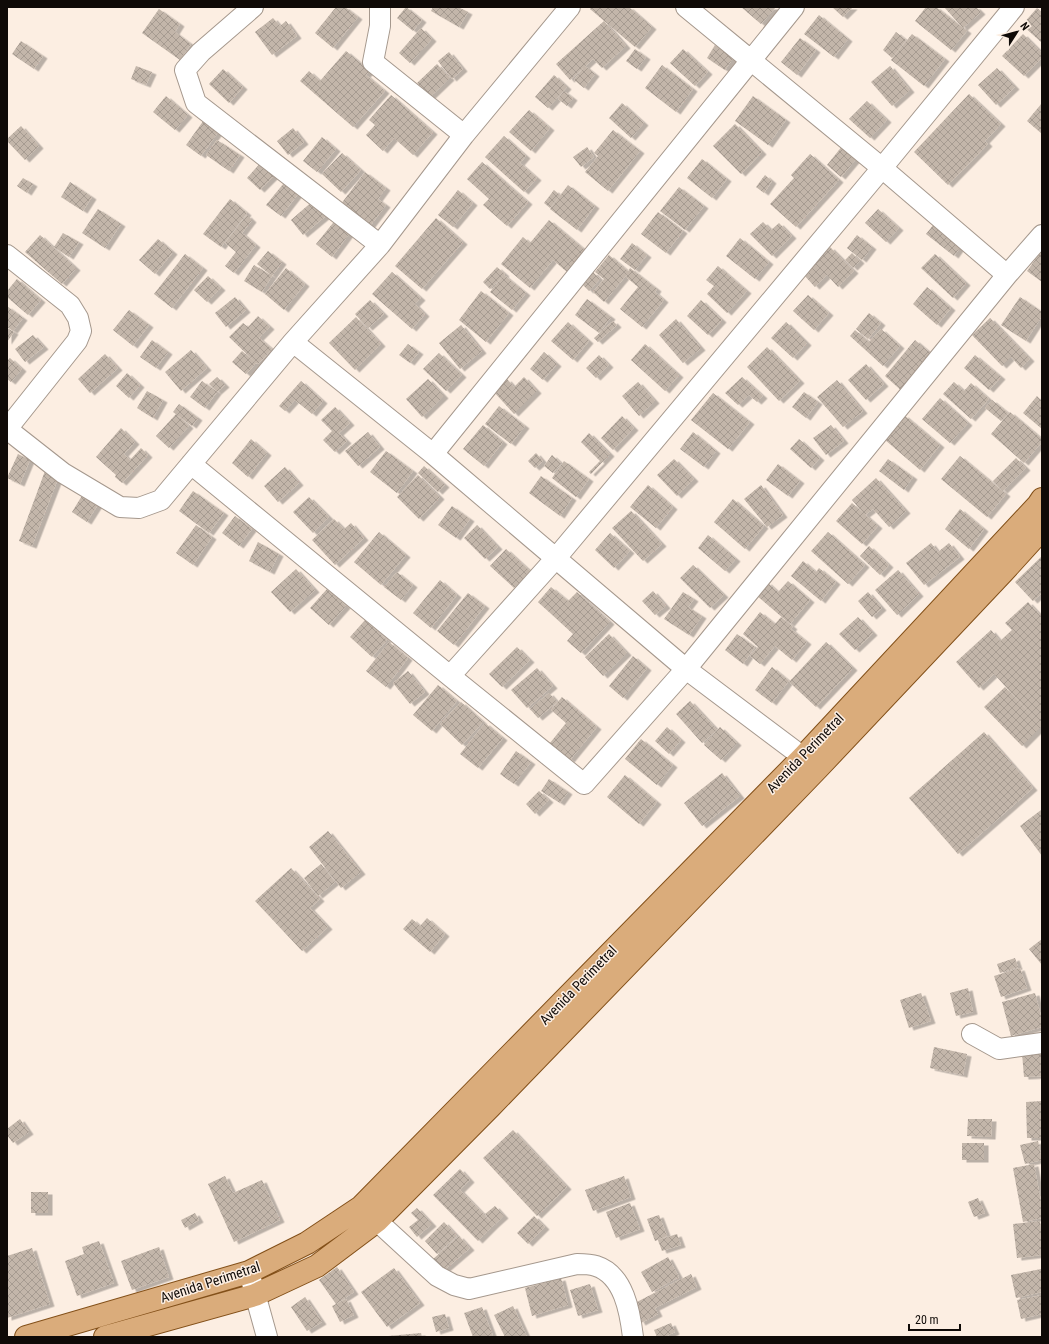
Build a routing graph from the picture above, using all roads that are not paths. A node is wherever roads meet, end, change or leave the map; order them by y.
1 (253, 7) edge
2 (380, 7) edge
3 (570, 7) edge
4 (686, 7) edge
5 (794, 7) edge
6 (1014, 7) edge
7 (751, 60) junction
8 (464, 135) junction
9 (882, 168) junction
10 (1042, 235) edge
11 (380, 245) junction
12 (7, 255) edge
13 (1007, 275) junction
14 (293, 342) junction
15 (7, 429) edge
16 (432, 454) junction
17 (191, 464) junction
18 (1042, 498) edge
19 (1042, 529) edge
20 (556, 558) junction
21 (686, 669) junction
22 (450, 676) junction
23 (802, 757) junction
24 (972, 1034) dead end
25 (1042, 1043) edge
26 (378, 1221) junction
27 (249, 1272) junction
28 (254, 1295) junction
29 (26, 1337) edge
30 (105, 1337) edge
31 (267, 1337) edge
32 (633, 1337) edge

1 - 11 street
2 - 8 street
3 - 8 street
4 - 7 street
5 - 7 street
6 - 9 street
7 - 9 street
7 - 16 street
8 - 11 street
9 - 13 street
9 - 20 street
10 - 13 street
11 - 14 street
12 - 15 street
13 - 21 street
14 - 16 street
14 - 17 street
15 - 17 street
16 - 20 street
17 - 22 street
18 - 23 main road, Avenida Perimetral
19 - 26 main road, Avenida Perimetral
20 - 21 street
20 - 22 street
21 - 22 street
21 - 23 street
23 - 27 main road, Avenida Perimetral
24 - 25 street
26 - 28 main road, Avenida Perimetral
26 - 32 street
27 - 28 street
27 - 29 main road, Avenida Perimetral
28 - 30 main road, Avenida Perimetral
28 - 31 street

